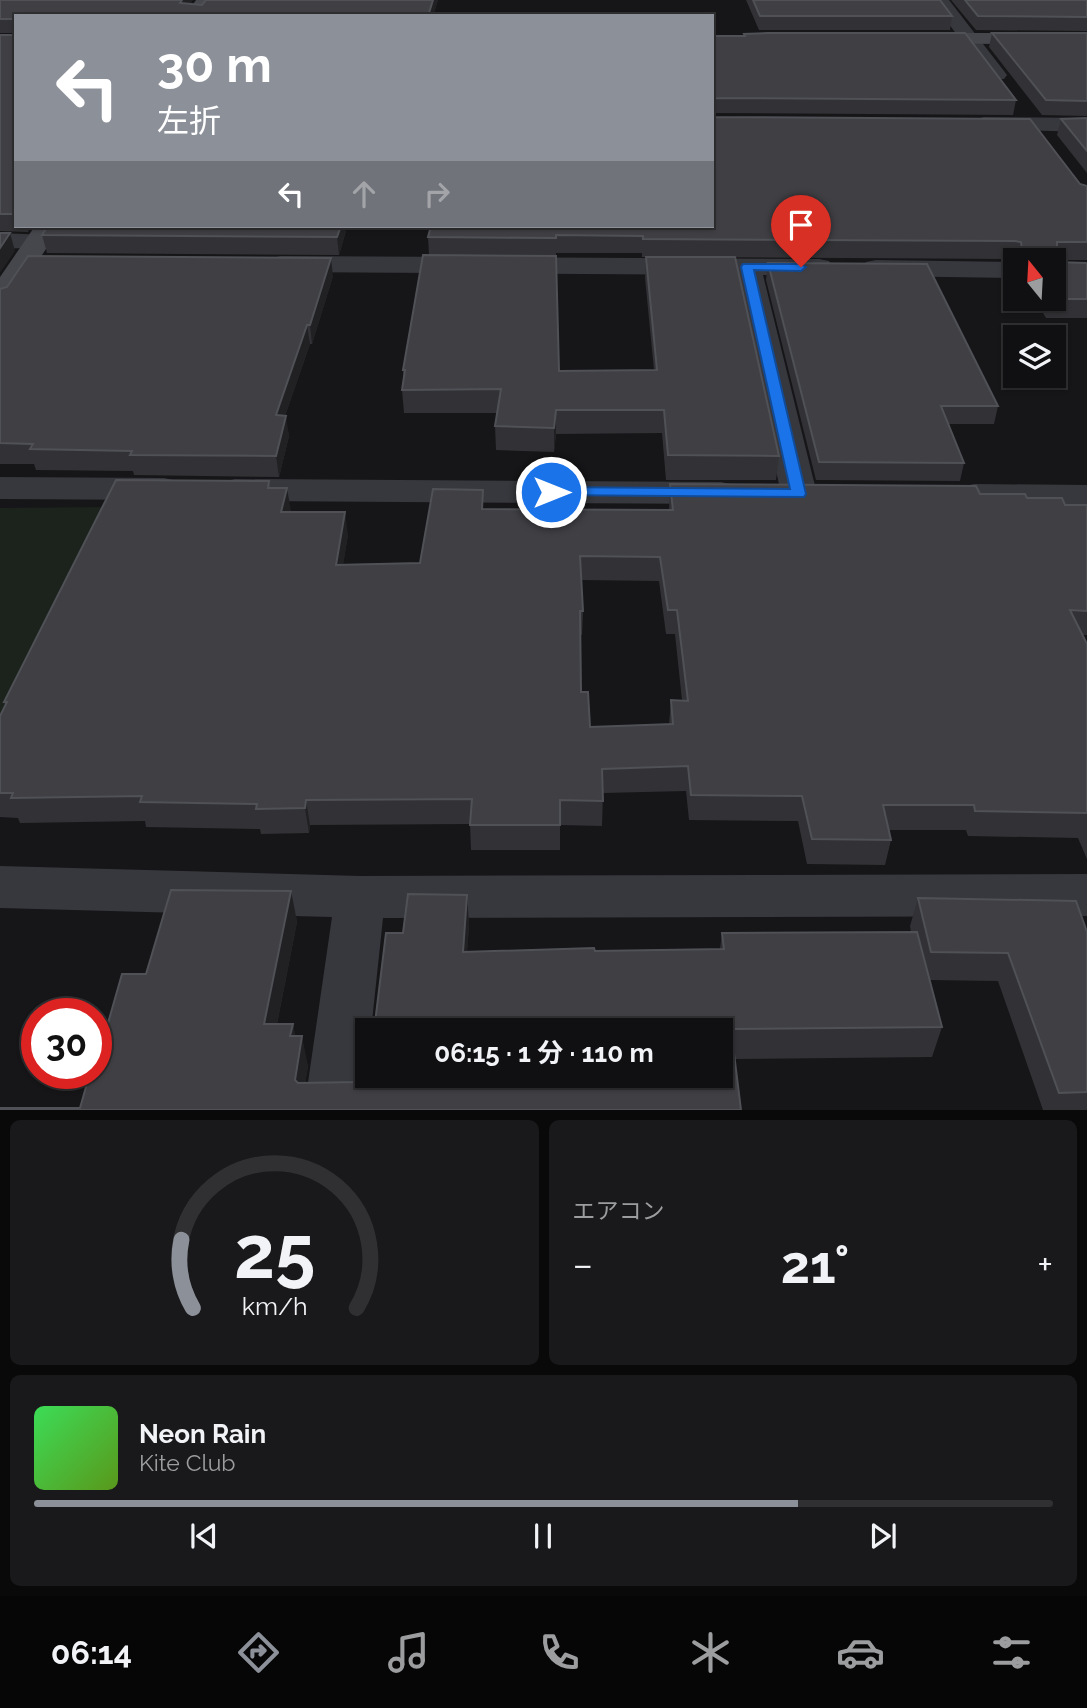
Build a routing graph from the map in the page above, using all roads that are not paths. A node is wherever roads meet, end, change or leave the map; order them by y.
1 (940, 0) edge
2 (901, 38) edge
3 (969, 39) junction
4 (1087, 39) edge
5 (964, 124) edge
6 (1034, 125) junction
7 (1087, 125) edge
8 (1049, 144) edge
9 (0, 241) edge
10 (40, 248) edge
11 (260, 264) edge
12 (747, 267) junction
13 (1003, 270) edge
14 (0, 298) edge
15 (0, 488) edge
16 (936, 495) edge
17 (1087, 496) edge
18 (0, 887) edge
19 (1087, 895) edge
20 (360, 897) junction
21 (333, 1110) edge

1 - 3 street
2 - 3 street
3 - 4 street
3 - 6 street
5 - 6 street
6 - 7 street
6 - 8 street
9 - 10 street
10 - 14 street
11 - 12 street
12 - 13 street
12 - 15 street
16 - 17 street
18 - 20 street
19 - 20 street
20 - 21 street

